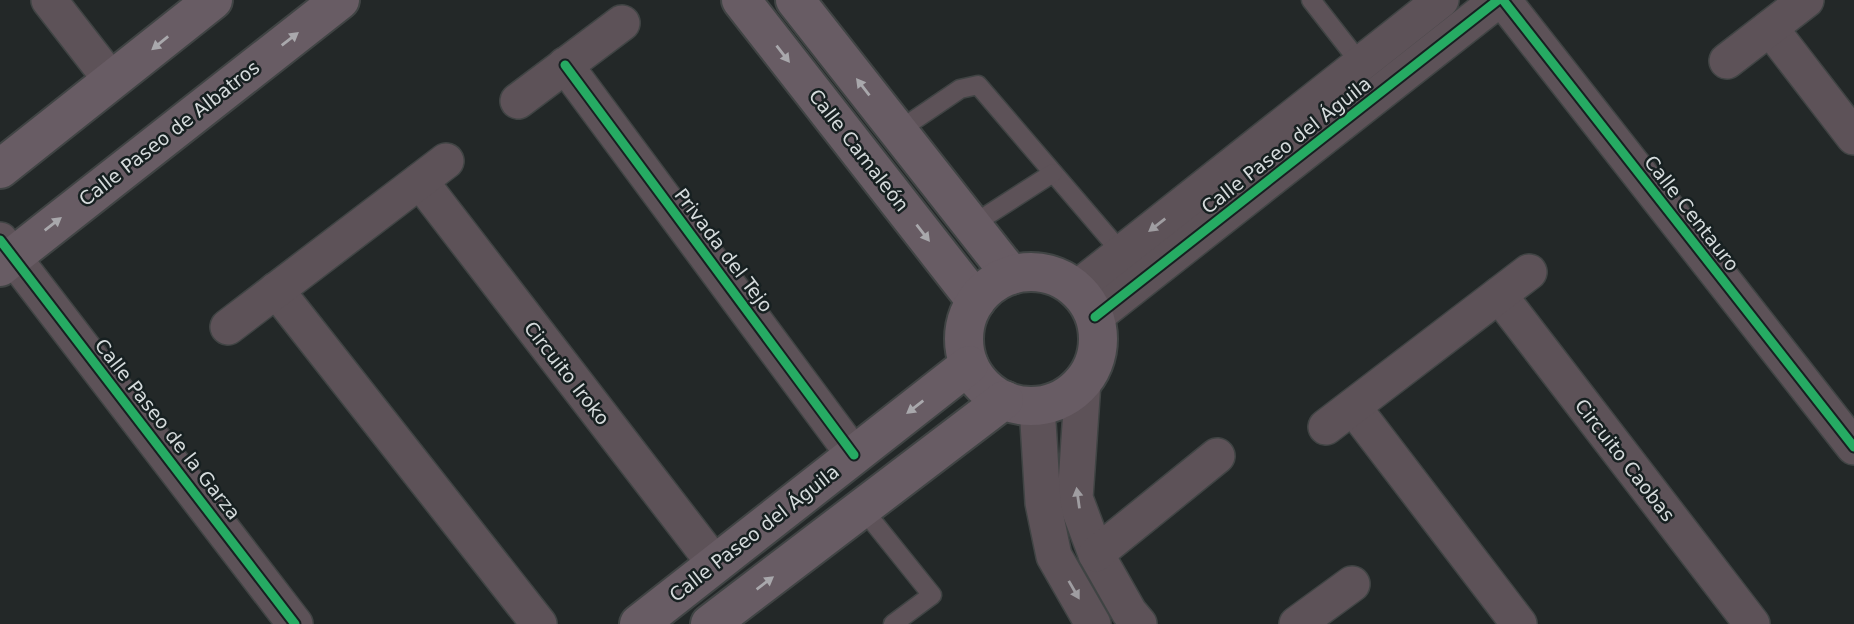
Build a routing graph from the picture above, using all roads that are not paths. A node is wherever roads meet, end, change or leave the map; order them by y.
1 (49, 0) edge
2 (213, 0) edge
3 (340, 0) edge
4 (741, 0) edge
5 (796, 0) edge
6 (1311, 0) edge
7 (1501, 0) edge
8 (1806, 0) edge
9 (1424, 5) edge
10 (622, 23) dead end
11 (1770, 28) junction
12 (1727, 61) dead end
13 (1361, 64) junction
14 (565, 65) junction
15 (112, 81) junction
16 (518, 101) dead end
17 (898, 131) junction
18 (1854, 137) edge
19 (0, 169) edge
20 (1053, 173) junction
21 (972, 225) junction
22 (1122, 253) junction
23 (4, 255) edge
24 (1530, 272) dead end
25 (1011, 275) junction
26 (276, 290) junction
27 (1499, 295) junction
28 (976, 300) junction
29 (1085, 303) junction
30 (228, 327) dead end
31 (969, 365) junction
32 (1083, 382) junction
33 (1021, 403) junction
34 (1854, 447) edge
35 (854, 455) junction
36 (1217, 456) dead end
37 (862, 508) junction
38 (1096, 554) junction
39 (715, 564) junction
40 (1352, 584) dead end
41 (295, 624) edge
42 (539, 624) edge
43 (639, 624) edge
44 (710, 624) edge
45 (893, 624) edge
46 (1094, 624) edge
47 (1139, 624) edge
48 (1297, 624) edge
49 (1519, 624) edge
50 (1752, 624) edge

1 - 15 street
2 -> 15 street
23 -> 3 street, Calle Paseo de Albatros
4 -> 28 street, Calle Camaleón
17 -> 5 street
6 - 13 lane
7 - 29 street, Calle Paseo del Águila
7 - 34 street, Calle Centauro
8 - 11 street
9 - 13 street, Calle Paseo del Águila
10 - 14 street
11 - 12 street
11 - 18 street
13 -> 22 street, Calle Paseo del Águila
14 - 16 street
14 - 35 street, Privada del Tejo
15 - 19 street
17 - 20 lane
17 - 21 street
20 - 21 lane
20 - 22 lane
21 - 25 street
22 - 29 street, Calle Paseo del Águila
23 - 41 street, Calle Paseo de la Garza
24 - 27 street
25 - 28 street
25 - 29 street
26 - 30 street
26 - 39 street, Circuito Iroko
26 - 42 street
27 - 49 street
27 - 50 street, Circuito Caobas
28 - 31 street
29 - 32 street
31 - 33 street
31 -> 35 street, Calle Paseo del Águila
32 - 33 street
38 -> 32 street
33 - 37 street
33 -> 46 street
35 - 39 street, Calle Paseo del Águila
36 - 38 street
44 -> 37 street
37 - 45 lane
38 - 47 street
39 - 43 street, Calle Paseo del Águila
40 - 48 street

